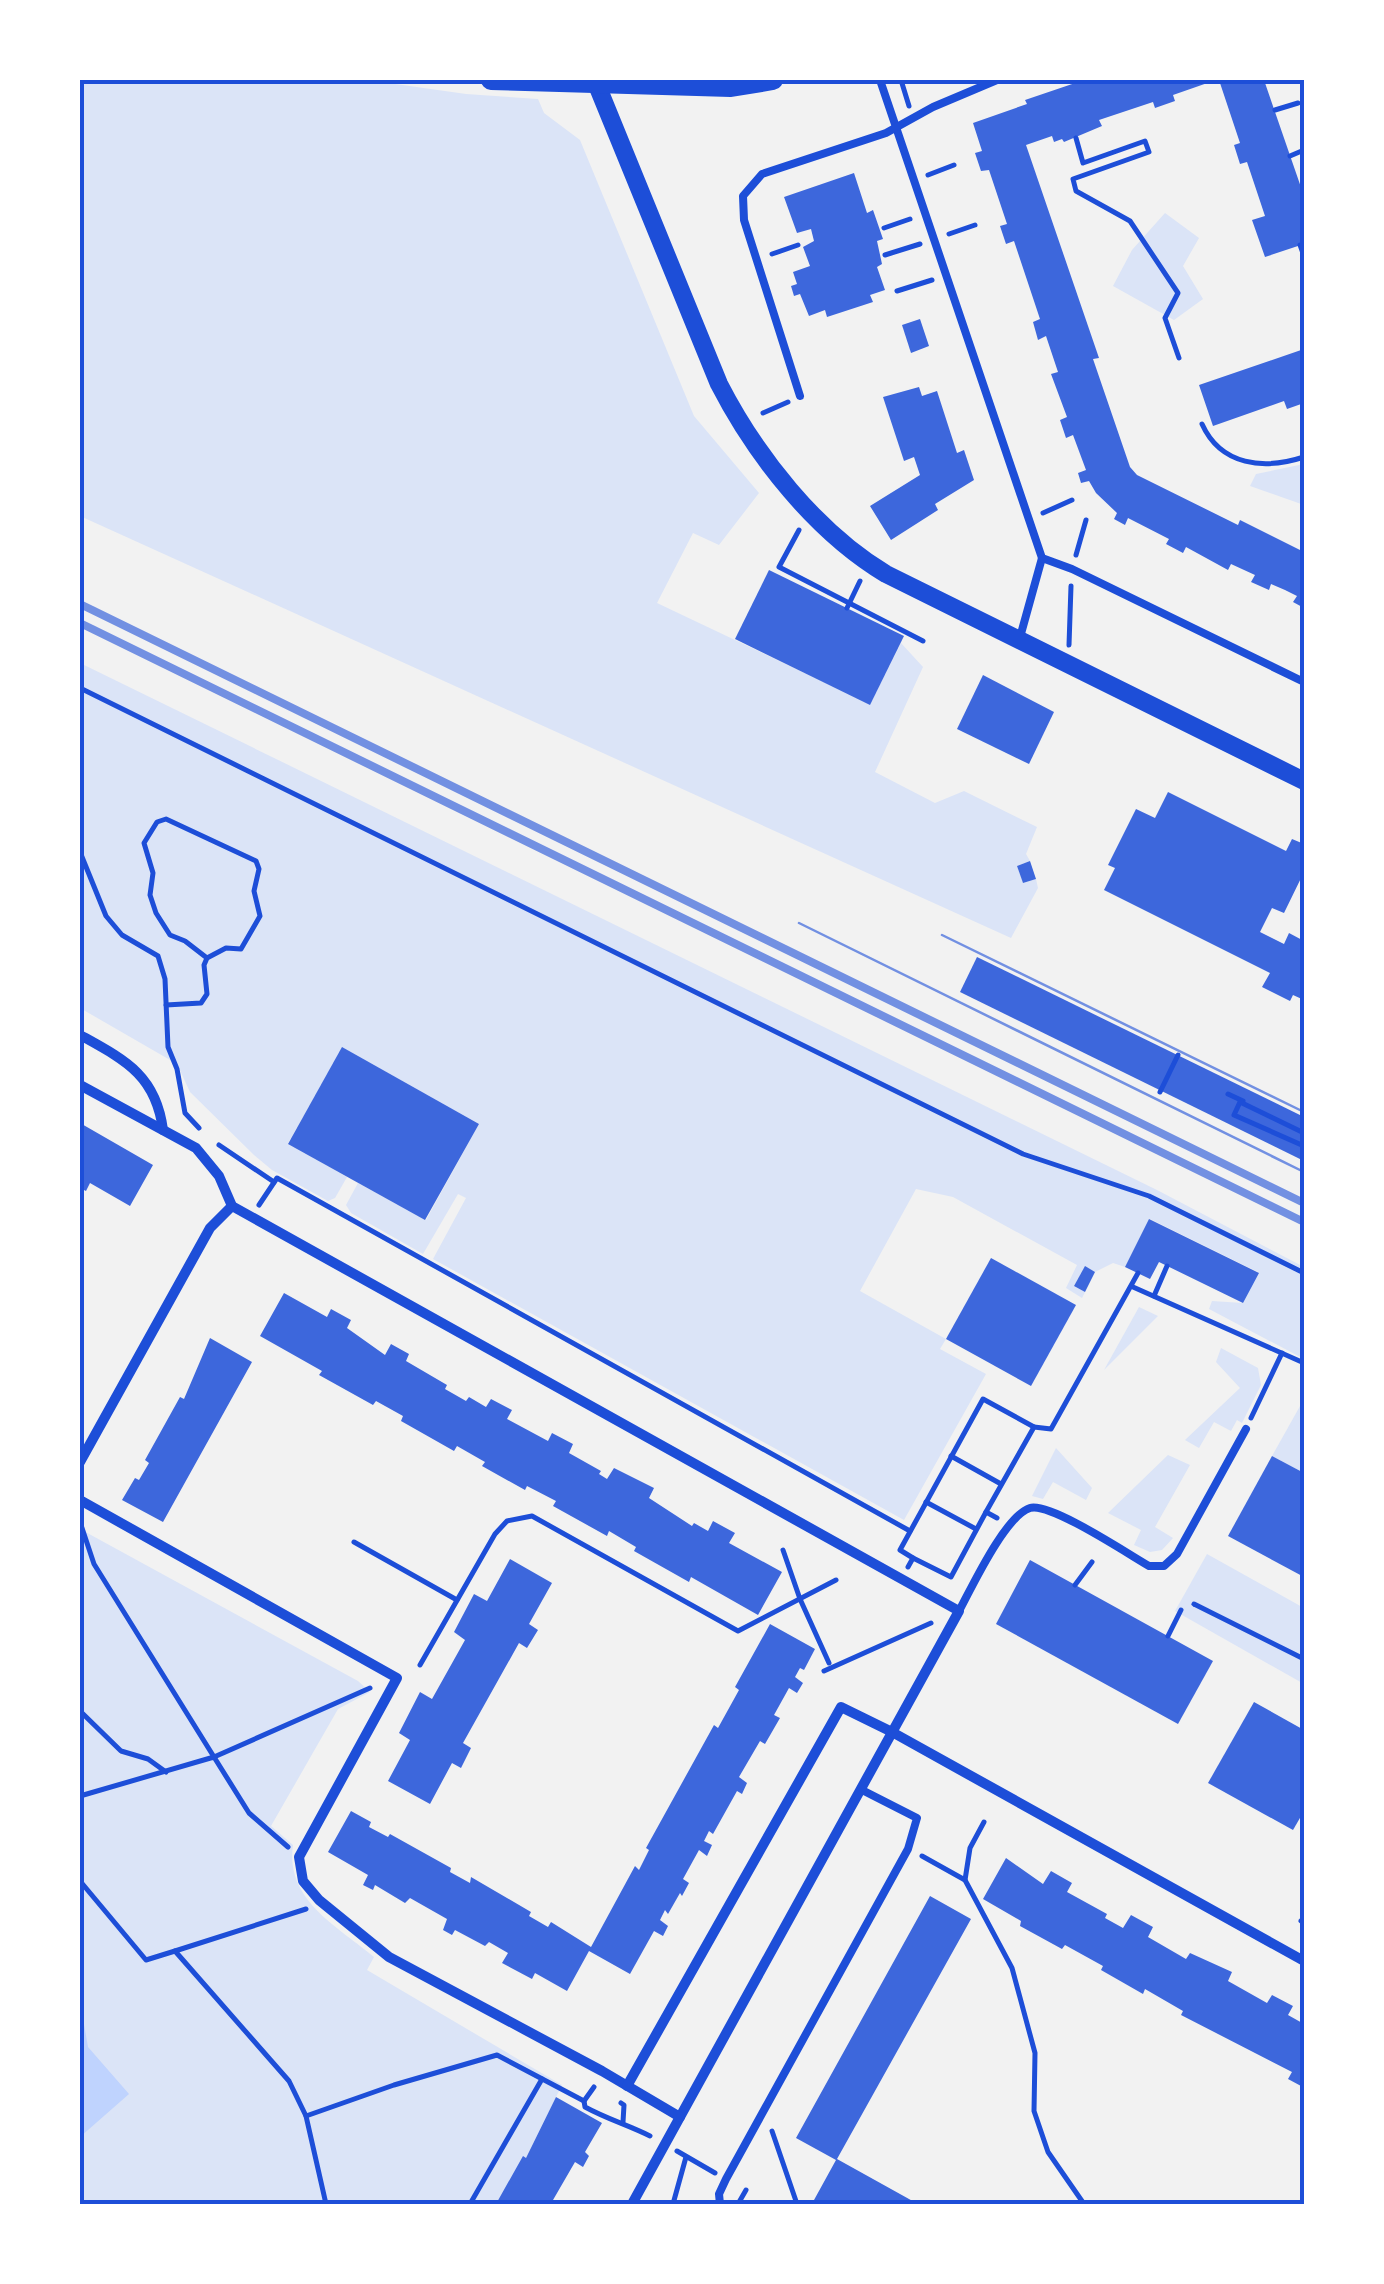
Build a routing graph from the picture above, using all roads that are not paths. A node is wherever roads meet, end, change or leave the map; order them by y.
1 (491, 80) edge
2 (773, 80) edge
3 (880, 80) edge
4 (997, 80) edge
5 (595, 83) edge
6 (896, 127) junction
7 (800, 396) road end
8 (1042, 558) junction
9 (1018, 642) junction
10 (1304, 682) edge
11 (1304, 780) edge
12 (80, 1035) edge
13 (80, 1085) edge
14 (163, 1130) junction
15 (232, 1206) junction
16 (1246, 1429) road end
17 (80, 1462) edge
18 (80, 1500) edge
19 (959, 1611) junction
20 (892, 1732) junction
21 (862, 1790) junction
22 (1304, 1961) edge
23 (627, 2086) junction
24 (680, 2118) junction
25 (632, 2204) edge
26 (720, 2204) edge

1 - 5 main road
2 - 5 main road
3 - 6 lane
4 - 6 lane
5 - 9 street
6 - 7 lane
6 - 8 lane
8 - 9 lane
8 - 10 lane
9 - 11 street
12 - 14 street
13 - 14 street
14 - 15 street
15 - 17 street
15 - 19 street
16 - 19 lane
18 - 23 street
19 - 20 street
20 - 21 street
20 - 22 street
20 - 23 street
21 - 24 street
21 - 26 lane
23 - 24 street
24 - 25 street

